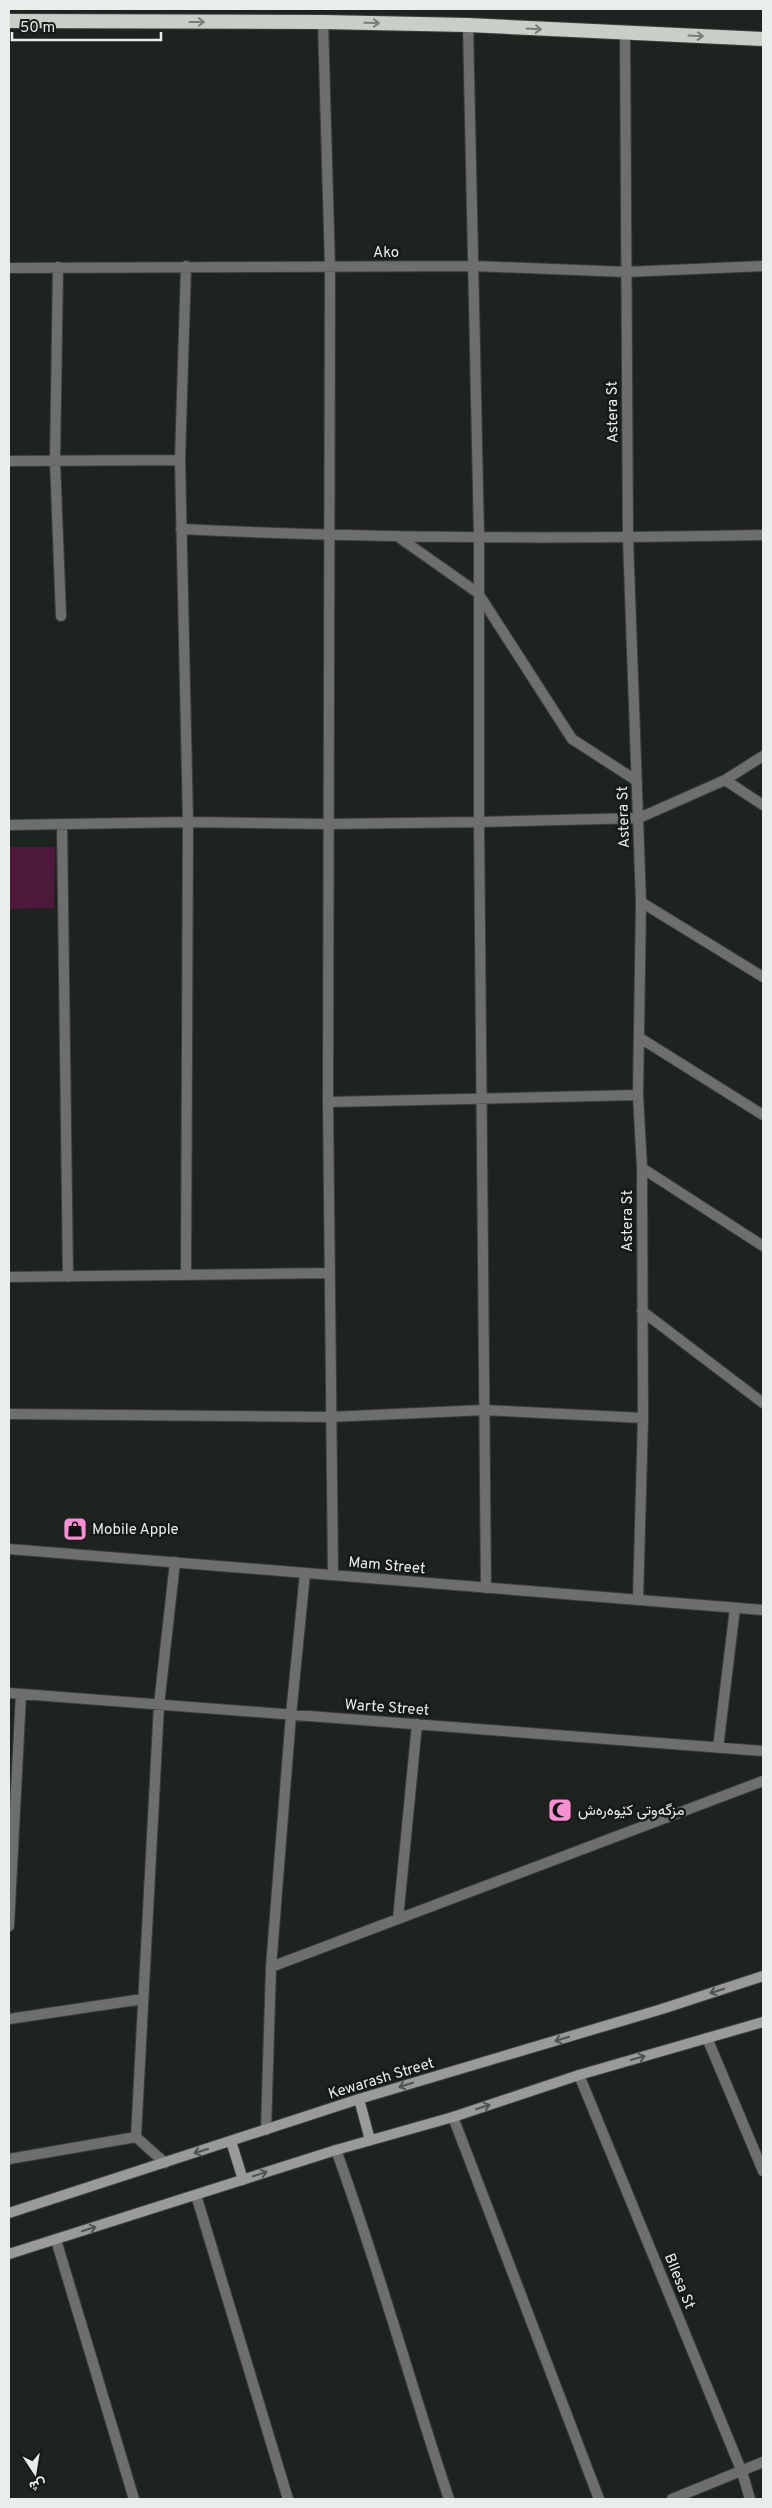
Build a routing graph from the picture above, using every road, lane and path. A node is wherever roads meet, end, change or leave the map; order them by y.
1 (9, 21) edge
2 (323, 22) junction
3 (468, 26) junction
4 (625, 33) junction
5 (763, 39) edge
6 (186, 266) junction
7 (474, 266) junction
8 (763, 266) edge
9 (58, 267) junction
10 (330, 267) junction
11 (9, 268) edge
12 (626, 272) junction
13 (180, 460) junction
14 (9, 461) edge
15 (55, 461) junction
16 (181, 529) junction
17 (763, 535) edge
18 (330, 536) junction
19 (397, 536) junction
20 (480, 536) junction
21 (628, 538) junction
22 (478, 593) junction
23 (61, 616) dead end
24 (763, 756) edge
25 (725, 780) junction
26 (637, 781) junction
27 (763, 805) edge
28 (639, 818) junction
29 (188, 822) junction
30 (479, 822) junction
31 (62, 824) junction
32 (328, 824) junction
33 (9, 825) edge
34 (641, 902) junction
35 (763, 977) edge
36 (640, 1038) junction
37 (638, 1095) junction
38 (482, 1099) junction
39 (328, 1102) junction
40 (763, 1115) edge
41 (642, 1168) junction
42 (763, 1246) edge
43 (186, 1273) junction
44 (328, 1273) junction
45 (9, 1277) edge
46 (68, 1277) junction
47 (642, 1311) junction
48 (763, 1403) edge
49 (484, 1410) junction
50 (9, 1414) edge
51 (330, 1417) junction
52 (643, 1418) junction
53 (9, 1549) edge
54 (175, 1562) junction
55 (305, 1573) junction
56 (334, 1575) junction
57 (486, 1588) junction
58 (638, 1600) junction
59 (736, 1608) junction
60 (763, 1610) edge
61 (9, 1693) edge
62 (21, 1694) junction
63 (159, 1705) junction
64 (290, 1715) junction
65 (418, 1724) junction
66 (718, 1748) junction
67 (763, 1751) edge
68 (763, 1781) edge
69 (11, 1826) edge
70 (398, 1919) junction
71 (9, 1926) edge
72 (271, 1967) junction
73 (763, 1976) edge
74 (143, 2000) junction
75 (9, 2018) edge
76 (763, 2022) edge
77 (707, 2038) junction
78 (578, 2075) junction
79 (359, 2099) junction
80 (453, 2117) junction
81 (266, 2130) junction
82 (136, 2137) junction
83 (370, 2140) junction
84 (231, 2141) junction
85 (336, 2150) junction
86 (9, 2159) edge
87 (165, 2163) junction
88 (763, 2171) edge
89 (243, 2180) junction
90 (196, 2195) junction
91 (9, 2212) edge
92 (56, 2240) junction
93 (9, 2254) edge
94 (763, 2462) edge
95 (742, 2472) junction
96 (134, 2499) edge
97 (288, 2499) edge
98 (449, 2499) edge
99 (599, 2499) edge
100 (672, 2499) edge
101 (750, 2499) edge

1 -> 2 highway
2 -> 3 highway
2 - 10 street
3 -> 4 highway
3 - 7 street
4 -> 5 highway
4 - 12 street, Astera St
6 - 9 street, Ako
6 - 10 street, Ako
6 - 13 street
7 - 10 street, Ako
7 - 12 street, Ako
7 - 20 street
8 - 12 street, Ako
9 - 11 street, Ako
9 - 15 street
10 - 18 street
12 - 21 street, Astera St
13 - 15 street
13 - 16 street
14 - 15 street
15 - 23 street
16 - 18 street
16 - 29 street
17 - 21 street
18 - 19 street
18 - 32 street
19 - 20 street
19 - 22 street
20 - 21 street
20 - 22 street
21 - 26 street, Astera St
22 - 26 street
22 - 30 street
24 - 25 street
25 - 27 street
25 - 28 street
26 - 28 street, Astera St
28 - 30 street
28 - 34 street, Astera St
29 - 31 street
29 - 32 street
29 - 43 street
30 - 32 street
30 - 38 street
31 - 33 street
31 - 46 street
32 - 39 street
34 - 35 street
34 - 36 street, Astera St
36 - 37 street, Astera St
36 - 40 street
37 - 38 street
37 - 41 street, Astera St
38 - 39 street
38 - 49 street
39 - 44 street
41 - 42 street
41 - 47 street, Astera St
43 - 44 street
43 - 46 street
44 - 51 street
45 - 46 street
47 - 48 street
47 - 52 street, Astera St
49 - 51 street
49 - 52 street
49 - 57 street
50 - 51 street
51 - 56 street
52 - 58 street, Astera St
53 - 54 street, Mam Street
54 - 55 street, Mam Street
54 - 63 street
55 - 56 street, Mam Street
55 - 64 street
56 - 57 street, Mam Street
57 - 58 street, Mam Street
58 - 59 street, Mam Street
59 - 60 street, Mam Street
59 - 66 street
61 - 62 street, Warte Street
62 - 63 street, Warte Street
62 - 69 street
63 - 64 street, Warte Street
63 - 74 street
64 - 65 street, Warte Street
64 - 72 street
65 - 66 street, Warte Street
65 - 70 street
66 - 67 street, Warte Street
68 - 70 street
69 - 71 street
70 - 72 street
72 - 81 street
73 -> 79 main road, Kewarash Street
74 - 75 street
74 - 82 street
76 - 77 main road
78 -> 77 main road
77 - 88 street
80 -> 78 main road
78 - 95 street, Bllesa St
79 - 81 main road, Kewarash Street
79 - 83 main road
80 - 83 main road
80 - 99 street
81 - 84 main road, Kewarash Street
82 - 86 street
82 - 87 street
83 - 85 main road
84 -> 87 main road, Kewarash Street
84 - 89 main road
89 -> 85 main road
85 - 98 street
87 - 91 main road, Kewarash Street
89 - 90 main road
92 -> 90 main road
90 - 97 street
92 - 93 main road
92 - 96 street
94 - 95 street
95 - 100 street
95 - 101 street, Bllesa St

